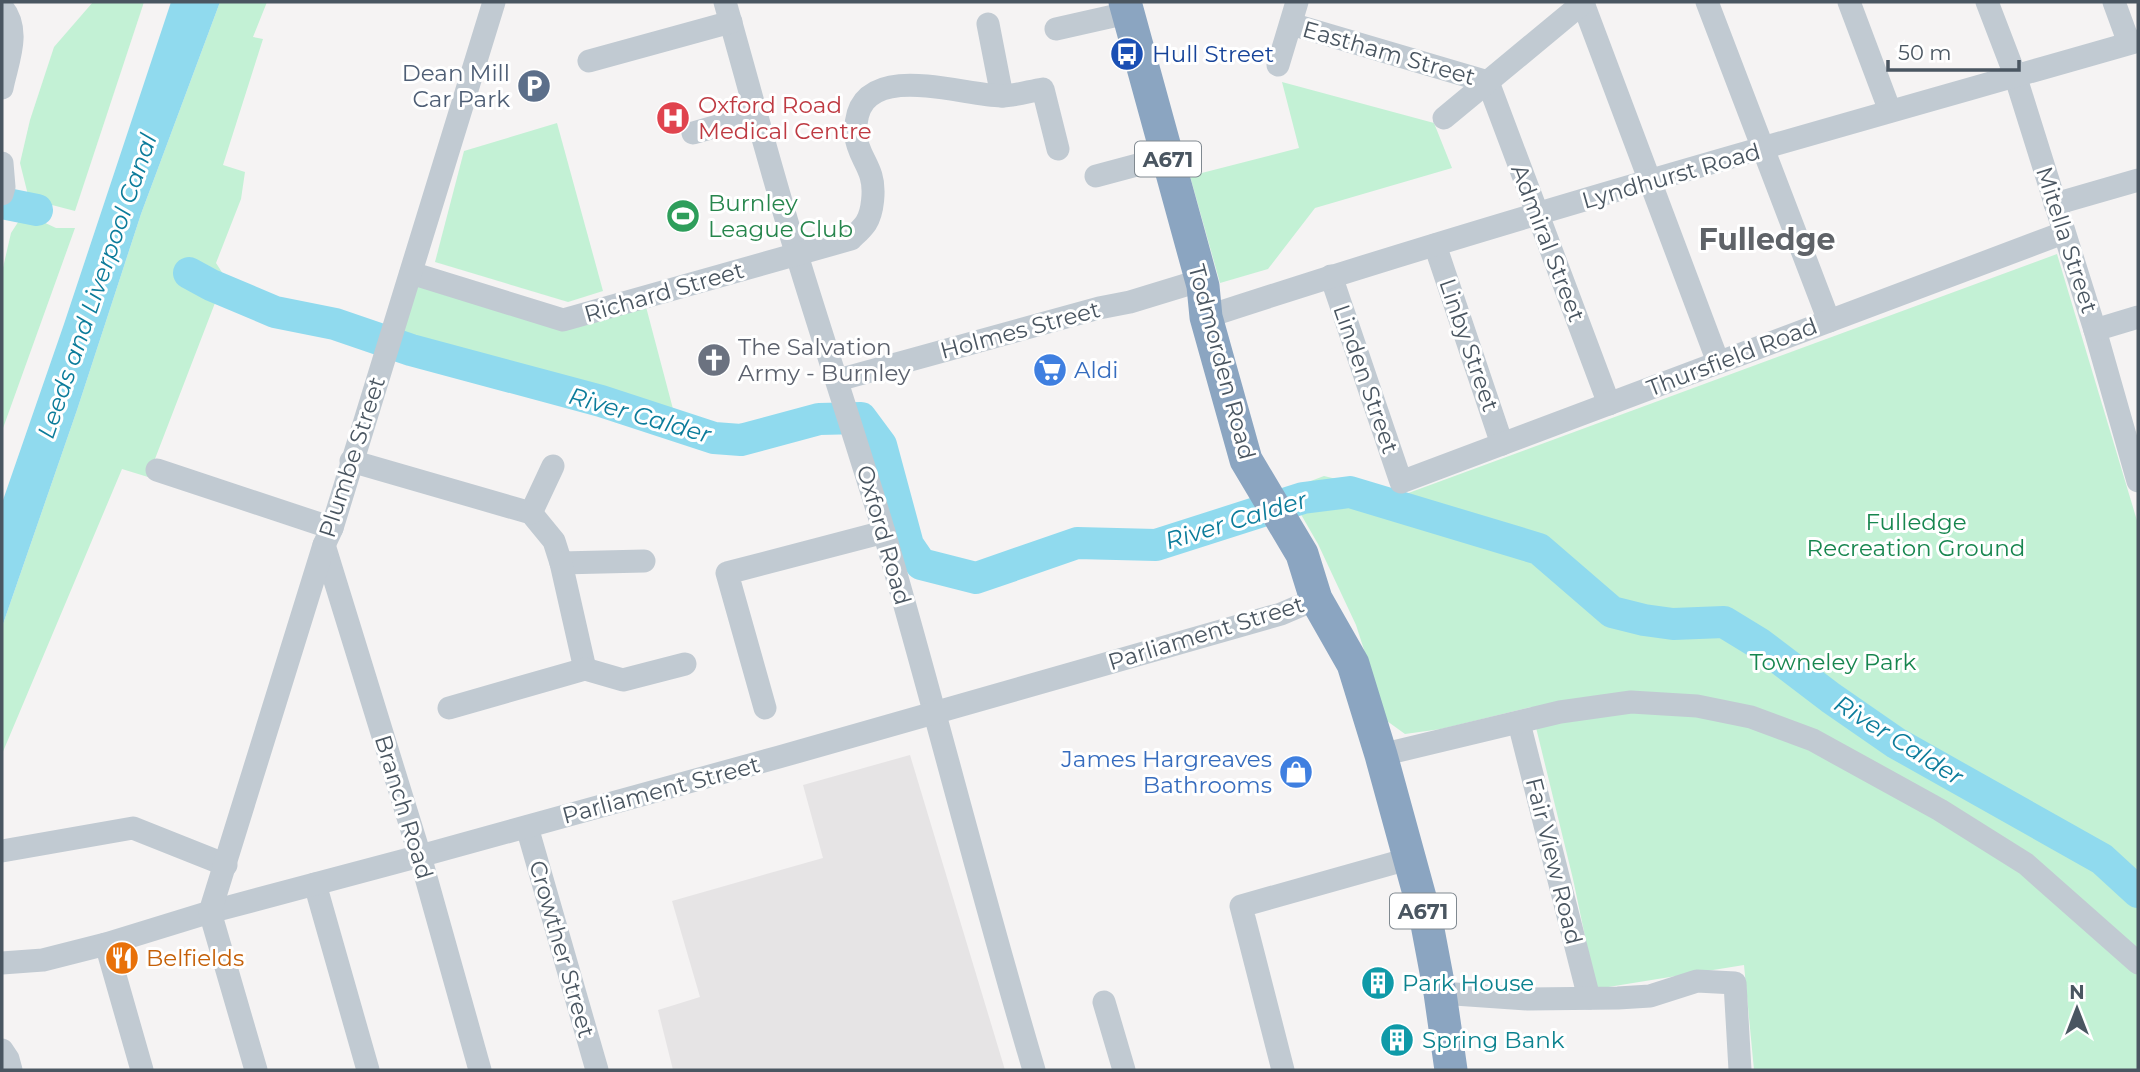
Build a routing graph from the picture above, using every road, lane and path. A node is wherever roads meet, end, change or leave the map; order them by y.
1 (494, 2) edge
2 (1297, 2) edge
3 (1582, 2) edge
4 (1707, 2) edge
5 (1849, 2) edge
6 (1987, 2) edge
7 (2114, 2) edge
8 (2, 7) edge
9 (1126, 7) edge
10 (728, 12) edge
11 (988, 24) dead end
12 (1291, 24) junction
13 (1056, 29) dead end
14 (2134, 42) edge
15 (589, 61) dead end
16 (1278, 65) dead end
17 (3, 71) edge
18 (2015, 75) junction
19 (1488, 82) junction
20 (1002, 96) junction
21 (1890, 111) junction
22 (757, 116) junction
23 (1444, 118) dead end
24 (693, 133) dead end
25 (1058, 149) dead end
26 (1762, 149) junction
27 (1167, 157) junction
28 (2, 163) edge
29 (1096, 176) dead end
30 (2138, 180) edge
31 (1650, 182) junction
32 (3, 190) edge
33 (2055, 204) junction
34 (1537, 215) junction
35 (2063, 233) junction
36 (1435, 245) junction
37 (797, 255) junction
38 (411, 273) junction
39 (1331, 276) junction
40 (1202, 280) junction
41 (1206, 317) junction
42 (2138, 317) edge
43 (1829, 321) junction
44 (2095, 330) junction
45 (1718, 362) junction
46 (840, 387) junction
47 (1609, 404) junction
48 (1502, 444) junction
49 (2134, 455) edge
50 (351, 461) junction
51 (553, 466) dead end
52 (157, 470) dead end
53 (2138, 481) edge
54 (1401, 482) joint
55 (531, 513) junction
56 (884, 532) junction
57 (328, 536) junction
58 (644, 561) dead end
59 (561, 562) junction
60 (1316, 599) junction
61 (685, 664) dead end
62 (585, 669) junction
63 (449, 708) dead end
64 (765, 708) dead end
65 (935, 712) junction
66 (1519, 723) junction
67 (1381, 755) junction
68 (527, 827) junction
69 (2, 851) edge
70 (420, 856) junction
71 (1408, 859) junction
72 (226, 865) junction
73 (315, 884) junction
74 (210, 912) junction
75 (106, 944) junction
76 (2138, 963) edge
77 (2, 964) edge
78 (1440, 993) junction
79 (1589, 998) junction
80 (1104, 1002) dead end
81 (2, 1050) edge
82 (11, 1070) edge
83 (142, 1070) edge
84 (256, 1070) edge
85 (368, 1070) edge
86 (480, 1070) edge
87 (597, 1070) edge
88 (1034, 1070) edge
89 (1124, 1070) edge
90 (1283, 1070) edge
91 (1451, 1070) edge
92 (1740, 1070) edge

1 - 38 street, Plumbe Street
2 - 12 street
3 - 19 street
3 - 31 street
4 - 26 street
5 - 21 street
6 - 18 street, Mitella Street
7 - 14 street
8 - 17 street
9 - 13 street
9 - 27 highway, Todmorden Road / A671
10 - 15 street
10 - 22 street, Oxford Road
11 - 20 street
12 - 16 street
12 - 19 street, Eastham Street
14 - 18 street, Lyndhurst Road
18 - 21 street, Lyndhurst Road
18 - 33 street, Mitella Street
19 - 23 street
19 - 34 street, Admiral Street
20 - 25 street
20 - 37 street, Richard Street
21 - 26 street, Lyndhurst Road
22 - 24 street
22 - 37 street, Oxford Road
26 - 31 street, Lyndhurst Road
26 - 43 street
27 - 29 street
27 - 40 highway, Todmorden Road / A671
28 - 32 street
30 - 33 street
31 - 34 street, Lyndhurst Road
31 - 45 street
33 - 35 street, Mitella Street
34 - 36 street, Lyndhurst Road
34 - 47 street, Admiral Street
35 - 43 street, Thursfield Road
35 - 44 street, Mitella Street
36 - 39 street, Lyndhurst Road
36 - 48 street, Linby Street
37 - 38 street, Richard Street
37 - 46 street, Oxford Road
38 - 50 street, Plumbe Street
39 - 41 street, Lyndhurst Road
39 - 54 street, Linden Street
40 - 41 highway, Todmorden Road / A671
40 - 46 street, Holmes Street
41 - 60 highway, Todmorden Road / A671
42 - 44 street
43 - 45 street, Thursfield Road
44 - 49 street, Mitella Street
45 - 47 street, Thursfield Road
46 - 56 street, Oxford Road
47 - 48 street, Thursfield Road
48 - 54 street, Thursfield Road
49 - 53 street, Mitella Street
50 - 55 street
50 - 57 street, Plumbe Street
51 - 55 street
52 - 57 street
55 - 59 street
56 - 64 street
56 - 65 street, Oxford Road
57 - 70 street, Branch Road
57 - 72 street, Plumbe Street
58 - 59 street
59 - 62 street
60 - 65 street, Parliament Street
60 - 67 highway, Todmorden Road / A671
61 - 62 street
62 - 63 street
65 - 68 street, Parliament Street
65 - 88 street, Oxford Road
66 - 67 street
66 - 76 street
66 - 79 street, Fair View Road
67 - 71 highway, Todmorden Road / A671
68 - 70 street, Parliament Street
68 - 87 street, Crowther Street
69 - 72 street
70 - 73 street, Parliament Street
70 - 86 street, Branch Road
71 - 78 highway, Todmorden Road / A671
71 - 90 street
72 - 74 street, Plumbe Street
73 - 74 street, Parliament Street
73 - 85 street
74 - 75 street, Parliament Street
74 - 84 street
75 - 77 street, Parliament Street
75 - 83 street
78 - 79 street
78 - 91 highway, Todmorden Road / A671
79 - 92 street
80 - 89 street
81 - 82 street

